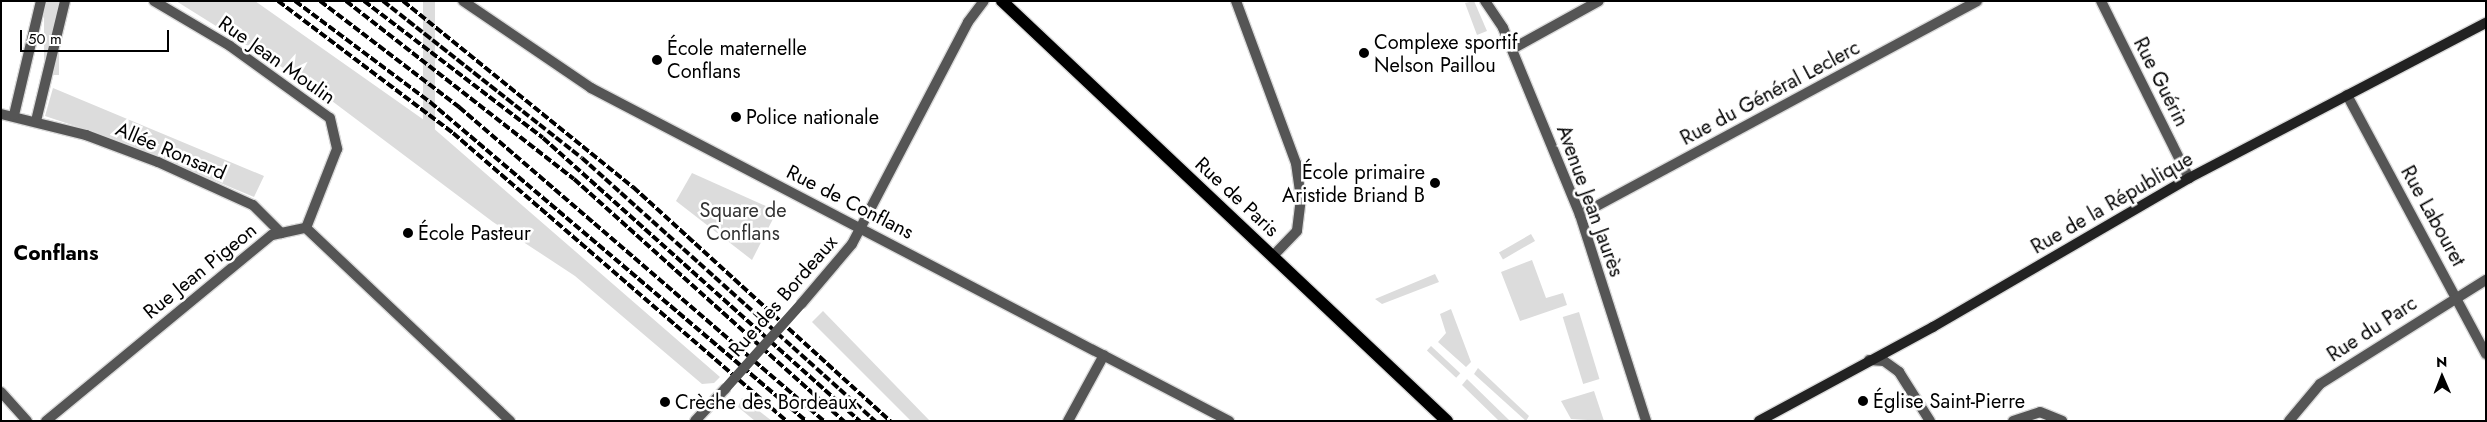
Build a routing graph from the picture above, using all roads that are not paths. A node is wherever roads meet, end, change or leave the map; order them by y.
1 (41, 1) edge
2 (66, 1) edge
3 (154, 1) edge
4 (464, 1) edge
5 (984, 1) edge
6 (1002, 1) edge
7 (1236, 1) edge
8 (1486, 1) edge
9 (1599, 1) edge
10 (1977, 1) edge
11 (2101, 1) edge
12 (2486, 23) edge
13 (1512, 49) junction
14 (2347, 95) junction
15 (1, 114) edge
16 (14, 115) junction
17 (36, 121) junction
18 (2189, 178) junction
19 (1580, 215) junction
20 (306, 228) junction
21 (860, 228) junction
22 (281, 233) junction
23 (1273, 256) junction
24 (2486, 280) edge
25 (2453, 299) junction
26 (2486, 354) edge
27 (1104, 355) junction
28 (1869, 360) junction
29 (1, 392) edge
30 (1442, 419) edge
31 (27, 421) edge
32 (46, 421) edge
33 (510, 421) edge
34 (695, 421) edge
35 (1068, 421) edge
36 (1229, 421) edge
37 (1646, 421) edge
38 (1759, 421) edge
39 (1930, 421) edge
40 (2013, 421) edge
41 (2062, 421) edge
42 (2289, 421) edge

1 - 16 street
2 - 17 street
3 - 20 street, Rue Jean Moulin
4 - 21 street, Rue de Conflans
5 - 21 street, Rue des Bordeaux
6 - 23 main road, Rue de Paris
7 - 23 street
8 - 13 street, Avenue Jean Jaurès
9 - 13 street
10 - 19 street, Rue du Général Leclerc
11 - 18 street, Rue Guérin
12 - 14 main road, Rue de la République
13 - 19 street, Avenue Jean Jaurès
14 - 18 main road, Rue de la République
14 - 25 street, Rue Labouret
15 - 16 street, Allée Ronsard
16 - 17 street, Allée Ronsard
17 - 22 street, Allée Ronsard
18 - 28 main road, Rue de la République
19 - 37 street, Avenue Jean Jaurès
20 - 22 street, Rue Jean Pigeon
20 - 33 street
21 - 27 street, Rue de Conflans
21 - 34 street, Rue des Bordeaux, bridge
22 - 32 street, Rue Jean Pigeon
23 - 30 main road, Rue de Paris
24 - 25 street, Rue du Parc
25 - 26 street, Rue Labouret
25 - 42 street, Rue du Parc
27 - 35 street
27 - 36 street, Rue de Conflans
28 - 38 main road, Rue de la République
28 - 39 street
29 - 31 street
40 - 41 street

